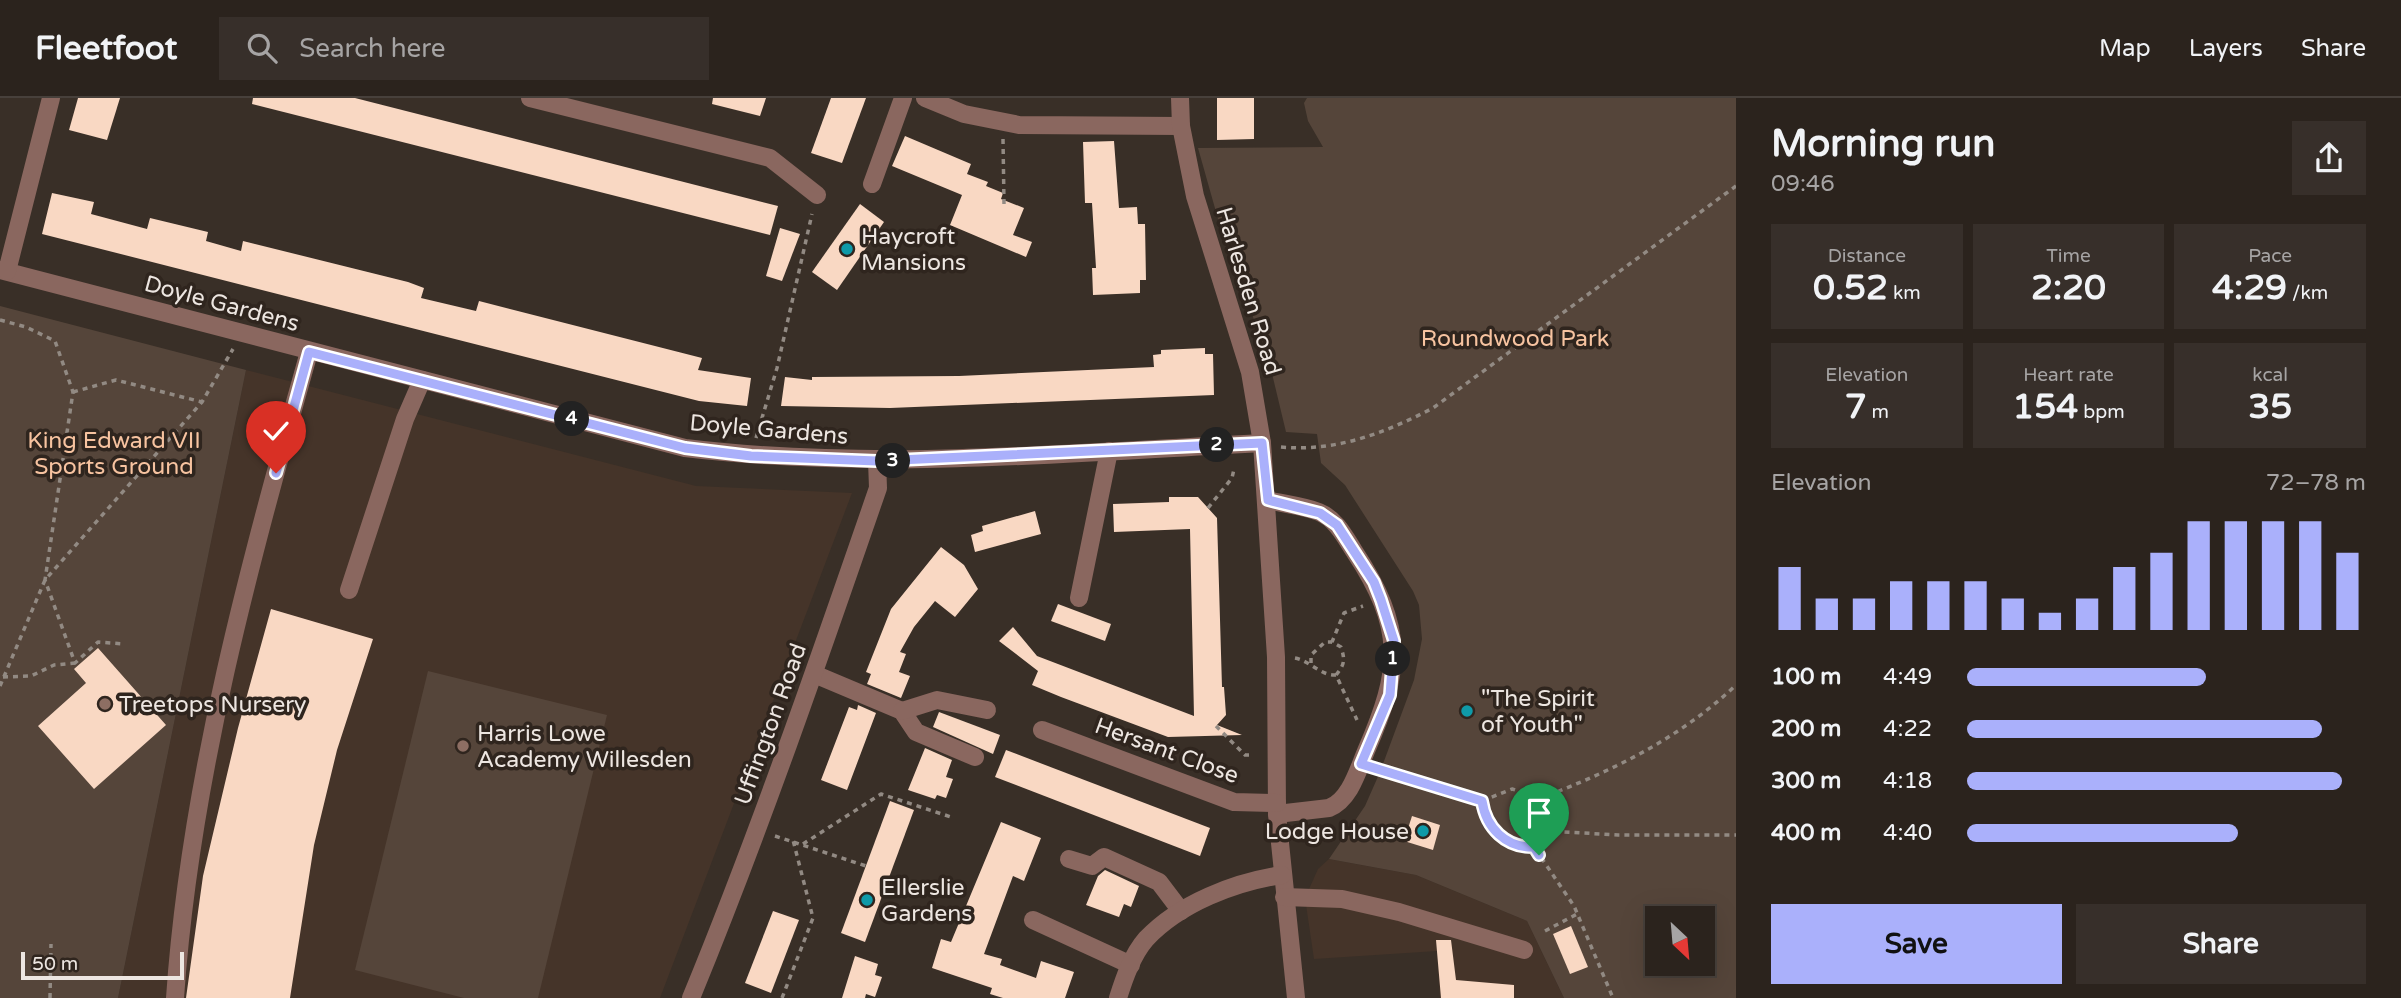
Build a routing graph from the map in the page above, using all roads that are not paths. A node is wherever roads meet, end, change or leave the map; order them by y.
1 (51, 98) edge
2 (530, 98) edge
3 (904, 98) edge
4 (925, 98) edge
5 (1180, 98) edge
6 (1181, 126) junction
7 (872, 184) dead end
8 (817, 195) road end
9 (4, 270) edge
10 (309, 352) junction
11 (422, 380) junction
12 (1262, 443) junction
13 (1109, 451) junction
14 (877, 461) junction
15 (1268, 500) junction
16 (349, 590) dead end
17 (1079, 598) dead end
18 (814, 674) junction
19 (902, 710) junction
20 (987, 710) dead end
21 (1041, 730) dead end
22 (975, 757) dead end
23 (1277, 809) junction
24 (1069, 859) dead end
25 (1282, 874) junction
26 (1284, 897) junction
27 (1181, 911) junction
28 (1032, 919) dead end
29 (1524, 950) dead end
30 (1131, 965) junction
31 (175, 998) edge
32 (691, 998) edge
33 (1118, 998) edge
34 (1296, 998) edge

1 - 9 street
2 - 8 street
3 - 7 street
4 - 6 street
5 - 6 street, Harlesden Road
6 - 12 street, Harlesden Road
9 - 10 street, Doyle Gardens
10 - 11 street, Doyle Gardens
10 - 31 street
11 - 14 street, Doyle Gardens
11 - 16 street
12 - 13 street, Doyle Gardens
12 - 15 street, Harlesden Road
13 - 14 street, Doyle Gardens
13 - 17 street
14 - 18 street, Uffington Road
15 - 23 street, Harlesden Road
15 - 23 street
18 - 19 street
18 - 32 street, Uffington Road
19 - 20 street
19 - 22 street
21 - 23 street, Hersant Close
23 - 25 street, Harlesden Road
24 - 27 street
25 - 26 street, Harlesden Road
25 - 27 street
26 - 29 street
26 - 34 street, Harlesden Road
27 - 30 street
28 - 30 street
30 - 33 street

